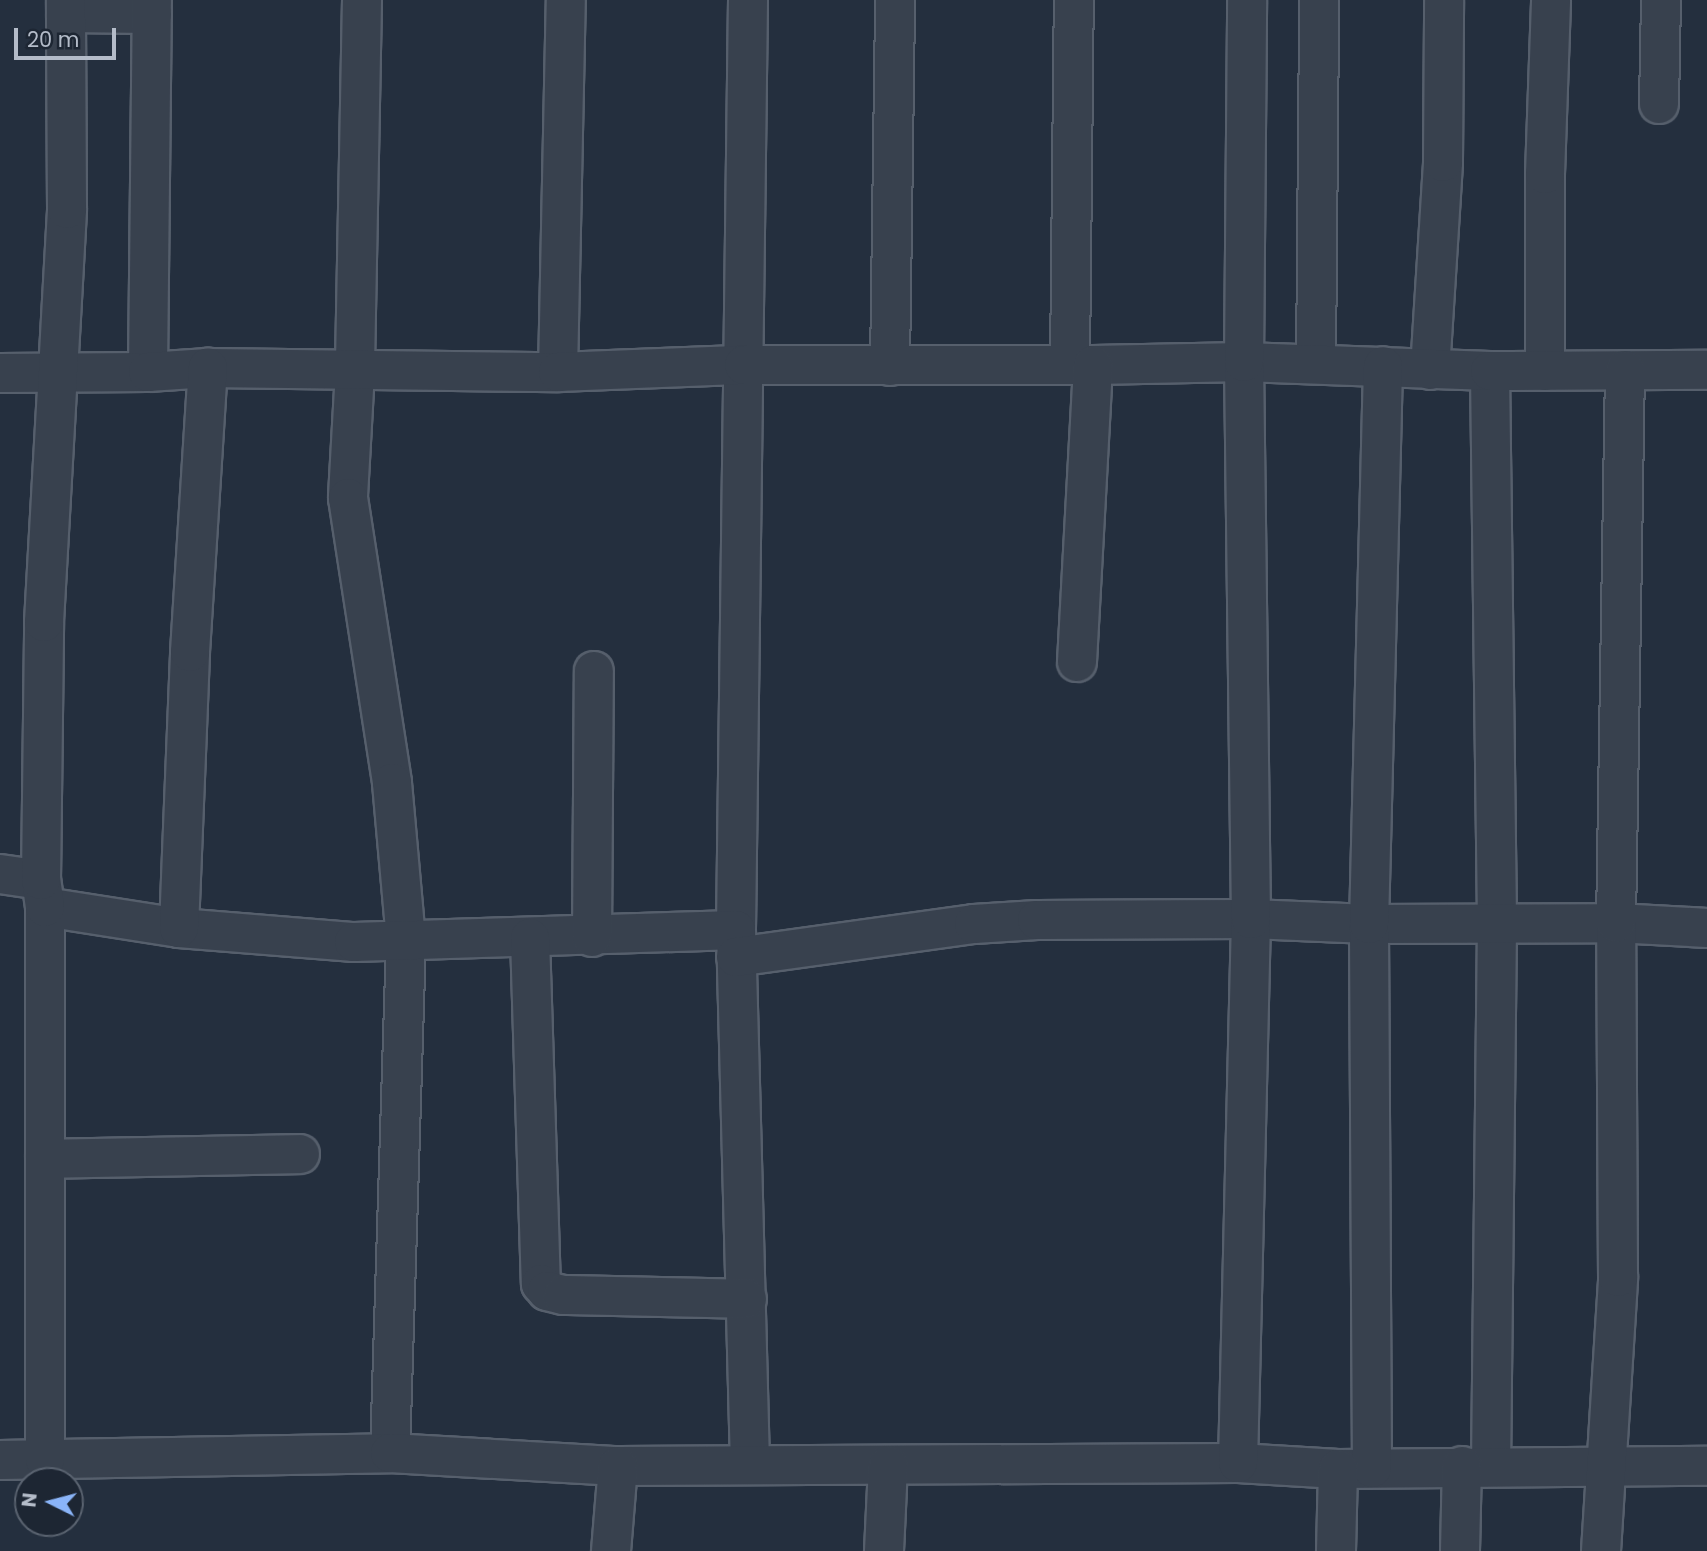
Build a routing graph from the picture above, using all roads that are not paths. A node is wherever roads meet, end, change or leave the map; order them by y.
1 (362, 0) edge
2 (566, 0) edge
3 (747, 0) edge
4 (895, 0) edge
5 (1074, 0) edge
6 (1247, 0) edge
7 (1319, 0) edge
8 (1444, 0) edge
9 (1551, 0) edge
10 (1661, 0) edge
11 (66, 7) edge
12 (152, 7) edge
13 (1659, 104) dead end
14 (1244, 362) junction
15 (1317, 364) junction
16 (744, 365) junction
17 (1082, 365) junction
18 (890, 366) junction
19 (1383, 366) junction
20 (208, 368) junction
21 (1430, 370) junction
22 (1625, 370) junction
23 (1707, 370) edge
24 (355, 371) junction
25 (1490, 371) junction
26 (1545, 371) junction
27 (148, 372) junction
28 (558, 372) junction
29 (0, 373) edge
30 (60, 373) junction
31 (1077, 662) dead end
32 (594, 671) dead end
33 (0, 874) edge
34 (43, 894) junction
35 (1251, 919) junction
36 (1616, 923) junction
37 (1369, 924) junction
38 (1497, 924) junction
39 (179, 928) junction
40 (1707, 928) edge
41 (592, 937) junction
42 (530, 938) junction
43 (406, 941) junction
44 (736, 944) junction
45 (300, 1154) dead end
46 (46, 1159) junction
47 (747, 1298) junction
48 (390, 1454) junction
49 (0, 1460) edge
50 (45, 1460) junction
51 (1238, 1463) junction
52 (750, 1465) junction
53 (888, 1465) junction
54 (618, 1466) junction
55 (1707, 1466) edge
56 (1476, 1467) junction
57 (1604, 1467) junction
58 (1355, 1469) junction
59 (611, 1551) edge
60 (884, 1551) edge
61 (1336, 1551) edge
62 (1460, 1551) edge
63 (1601, 1551) edge

1 - 24 street
2 - 28 street
3 - 16 street
4 - 18 street
5 - 17 street
6 - 14 street
7 - 15 street
8 - 21 street
9 - 26 street
10 - 13 street
11 - 12 street
11 - 30 street
12 - 27 street
14 - 15 street
14 - 17 street
14 - 35 street
15 - 19 street
16 - 18 street
16 - 28 street
16 - 44 street
17 - 18 street
17 - 31 street
19 - 21 street
19 - 37 street
20 - 24 street
20 - 27 street
20 - 39 street
21 - 25 street
22 - 23 street
22 - 26 street
22 - 36 street
24 - 28 street
24 - 43 street
25 - 26 street
25 - 38 street
27 - 30 street
29 - 30 street
30 - 34 street
32 - 41 street
33 - 34 street
34 - 39 street
34 - 46 street
35 - 37 street
35 - 44 street
35 - 51 street
36 - 38 street
36 - 40 street
36 - 57 street
37 - 38 street
37 - 58 street
38 - 56 street
39 - 43 street
41 - 42 street
41 - 44 street
42 - 43 street
42 - 47 street
43 - 48 street
44 - 47 street
45 - 46 street
46 - 50 street
47 - 52 street
48 - 50 street
48 - 54 street
49 - 50 street
51 - 53 street
51 - 58 street
52 - 53 street
52 - 54 street
53 - 60 street
54 - 59 street
55 - 57 street
56 - 57 street
56 - 58 street
56 - 62 street
57 - 63 street
58 - 61 street

